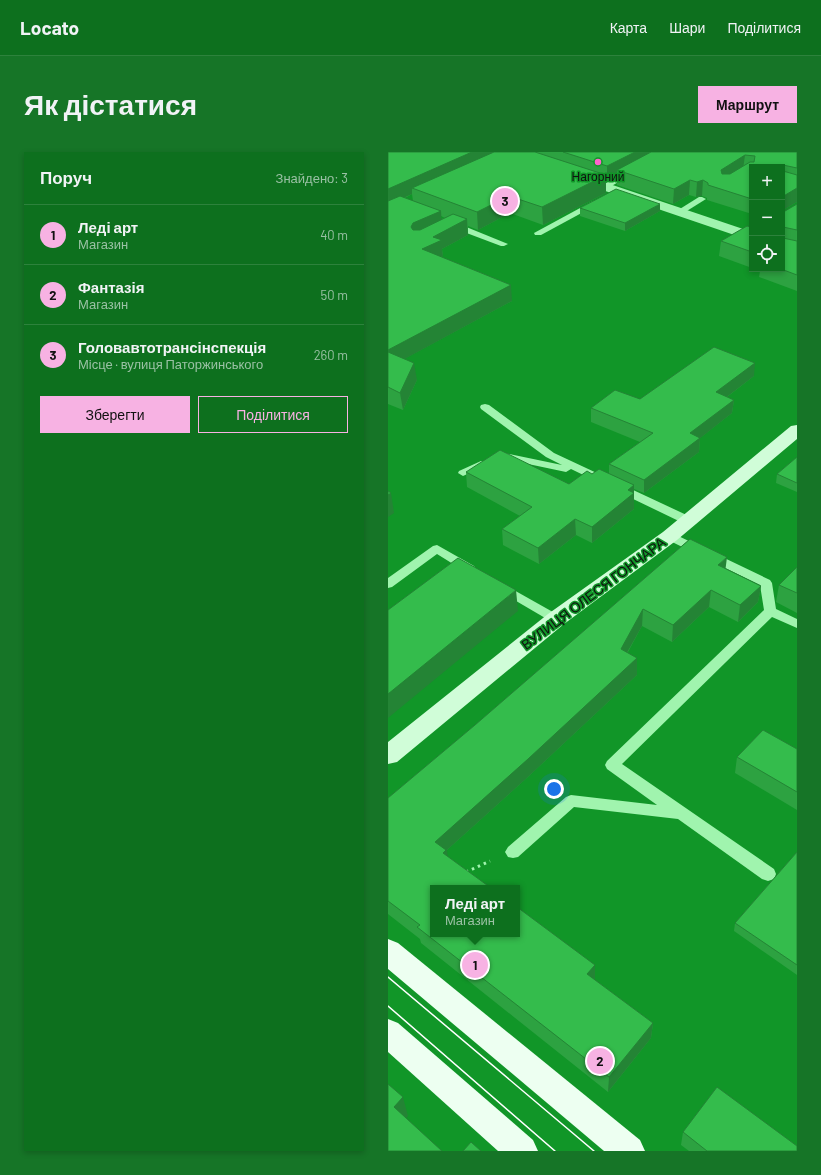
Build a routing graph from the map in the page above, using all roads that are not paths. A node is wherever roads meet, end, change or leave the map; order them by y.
1 (639, 168) edge
2 (567, 173) edge
3 (609, 193) junction
4 (702, 199) dead end
5 (679, 212) junction
6 (441, 220) edge
7 (538, 233) dead end
8 (749, 236) edge
9 (504, 244) dead end
10 (484, 407) dead end
11 (797, 430) edge
12 (463, 474) dead end
13 (589, 474) junction
14 (689, 521) junction
15 (670, 536) junction
16 (388, 584) edge
17 (770, 611) junction
18 (556, 619) junction
19 (797, 624) edge
20 (388, 755) edge
21 (681, 813) junction
22 (513, 852) road end
23 (768, 874) dead end
24 (388, 952) edge
25 (388, 1033) edge
26 (522, 1151) edge
27 (630, 1151) edge

1 - 3 lane
2 - 3 street
3 - 5 street
3 - 7 lane
4 - 5 lane
5 - 8 street
6 - 9 lane
10 - 13 lane
11 - 14 main road, ВУЛИЦЯ ОЛЕСЯ ГОНЧАРА
12 - 13 lane
13 - 14 lane
14 - 15 main road, ВУЛИЦЯ ОЛЕСЯ ГОНЧАРА
15 - 17 lane
15 - 18 main road, ВУЛИЦЯ ОЛЕСЯ ГОНЧАРА
16 - 18 lane
17 - 19 lane
17 - 21 lane
18 - 20 main road, ВУЛИЦЯ ОЛЕСЯ ГОНЧАРА
21 - 22 lane
21 - 23 lane
24 - 27 main road
25 - 26 main road

